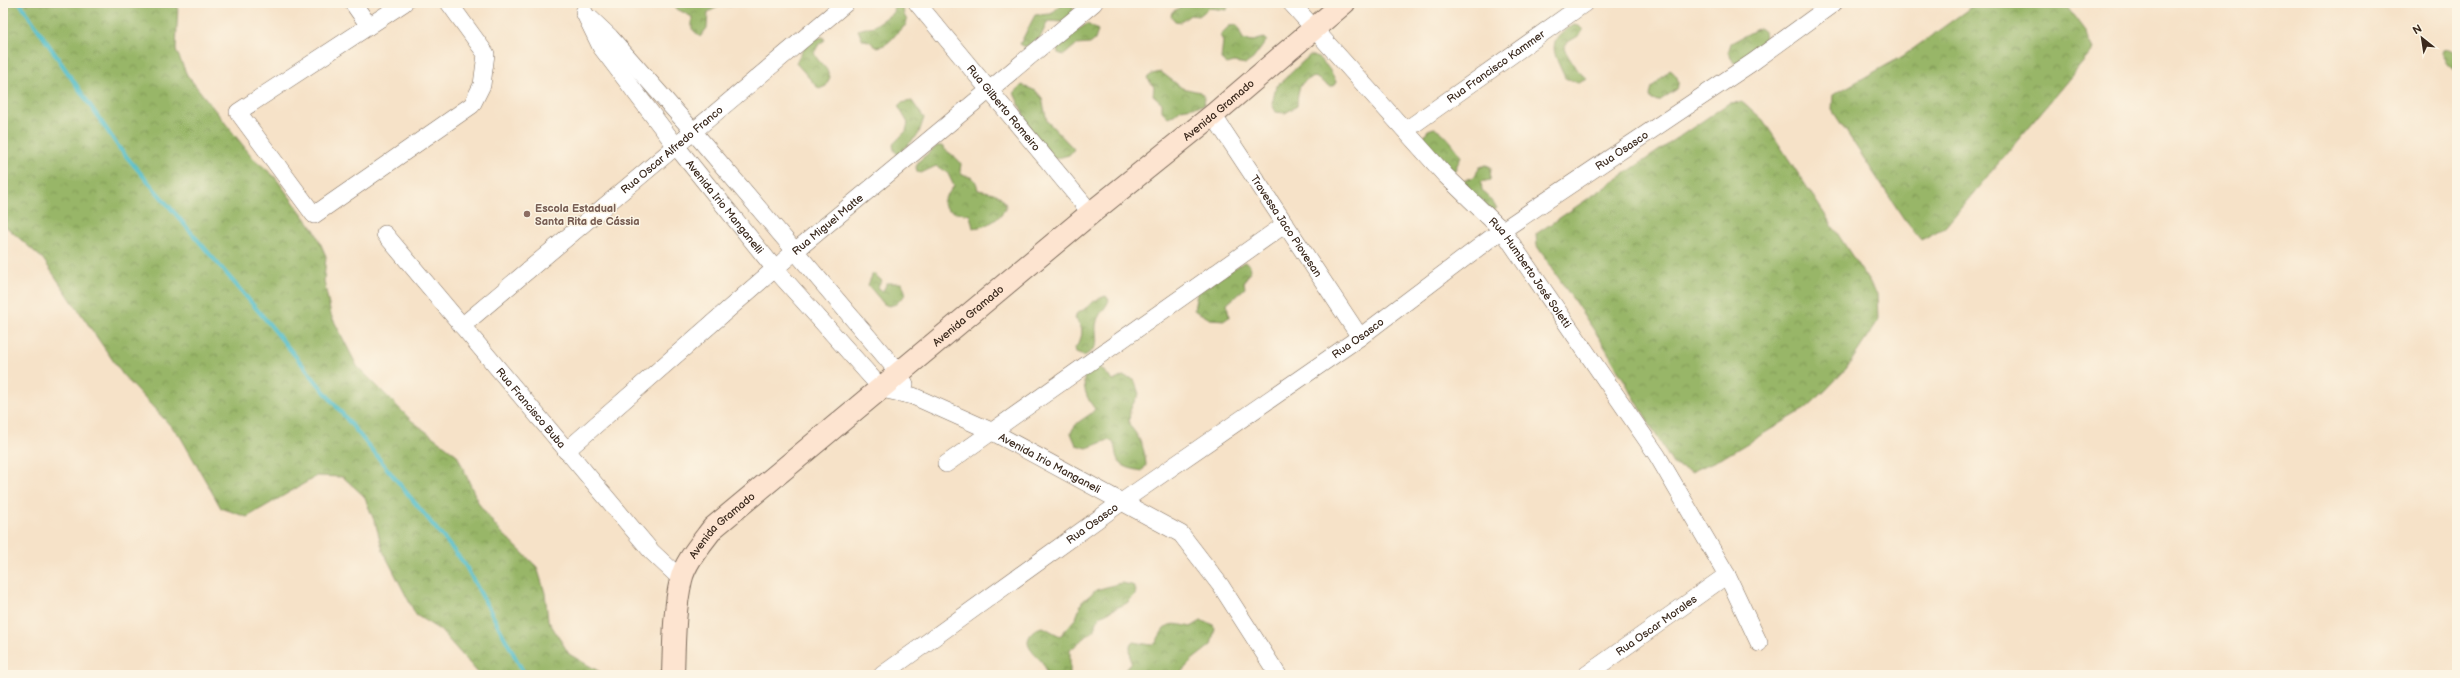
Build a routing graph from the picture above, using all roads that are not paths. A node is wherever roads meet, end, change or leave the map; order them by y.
1 (353, 3) edge
2 (404, 3) edge
3 (449, 3) edge
4 (846, 3) edge
5 (917, 3) edge
6 (1094, 3) edge
7 (1291, 3) edge
8 (1344, 3) edge
9 (1584, 3) edge
10 (1834, 3) edge
11 (581, 8) edge
12 (368, 26) junction
13 (1313, 30) junction
14 (989, 89) junction
15 (1213, 115) junction
16 (692, 130) junction
17 (1406, 130) junction
18 (676, 146) junction
19 (1091, 213) junction
20 (1284, 225) junction
21 (1503, 231) junction
22 (385, 234) dead end
23 (794, 252) junction
24 (775, 269) junction
25 (462, 326) junction
26 (1360, 336) junction
27 (899, 373) junction
28 (882, 389) junction
29 (913, 396) junction
30 (991, 431) junction
31 (566, 451) junction
32 (946, 464) dead end
33 (1123, 501) junction
34 (1727, 575) junction
35 (681, 579) junction
36 (1759, 643) dead end
37 (673, 675) edge
38 (882, 675) edge
39 (1278, 675) edge
40 (1586, 675) edge

1 - 12 street
2 - 12 street
3 - 12 street
4 - 16 street, Rua Oscar Alfredo Franco
5 - 14 street, Rua Gilberto Romeiro
6 - 14 street, Rua Miguel Matte
7 - 13 street, Rua Humberto José Soletti
8 - 13 street, Avenida Gramado
9 - 17 street, Rua Francisco Kammer
10 - 21 street, Rua Osasco
11 - 16 street, Avenida Irio Manganelli
11 - 18 street, Avenida Irio Manganelli
13 - 15 street, Avenida Gramado
13 - 17 street, Rua Humberto José Soletti
14 - 19 street, Rua Gilberto Romeiro
14 - 23 street, Rua Miguel Matte
15 - 19 street, Avenida Gramado
15 - 20 street, Travessa Jaco Piovesan
16 - 18 street, Rua Oscar Alfredo Franco
16 - 23 street, Avenida Irio Manganelli
17 - 21 street, Rua Humberto José Soletti
18 - 24 street, Avenida Irio Manganelli
18 - 25 street, Rua Oscar Alfredo Franco
19 - 27 street, Avenida Gramado
20 - 26 street, Travessa Jaco Piovesan
20 - 30 street
21 - 26 street, Rua Osasco
21 - 34 street, Rua Humberto José Soletti
22 - 25 street, Rua Francisco Buba
23 - 24 street, Rua Miguel Matte
23 - 27 street, Avenida Irio Manganelli
24 - 28 street, Avenida Irio Manganelli
24 - 31 street, Rua Miguel Matte
25 - 31 street, Rua Francisco Buba
26 - 33 street, Rua Osasco
27 - 28 street, Avenida Gramado
27 - 29 street
28 - 29 street, Avenida Irio Manganeli
28 - 35 street, Avenida Gramado
29 - 30 street, Avenida Irio Manganeli
30 - 32 street
30 - 33 street, Avenida Irio Manganeli
31 - 35 street, Rua Francisco Buba
33 - 38 street, Rua Osasco
33 - 39 street, Avenida Irio Manganeli
34 - 36 street, Rua Humberto José Soletti
34 - 40 street, Rua Oscar Morales
35 - 37 street, Avenida Gramado

